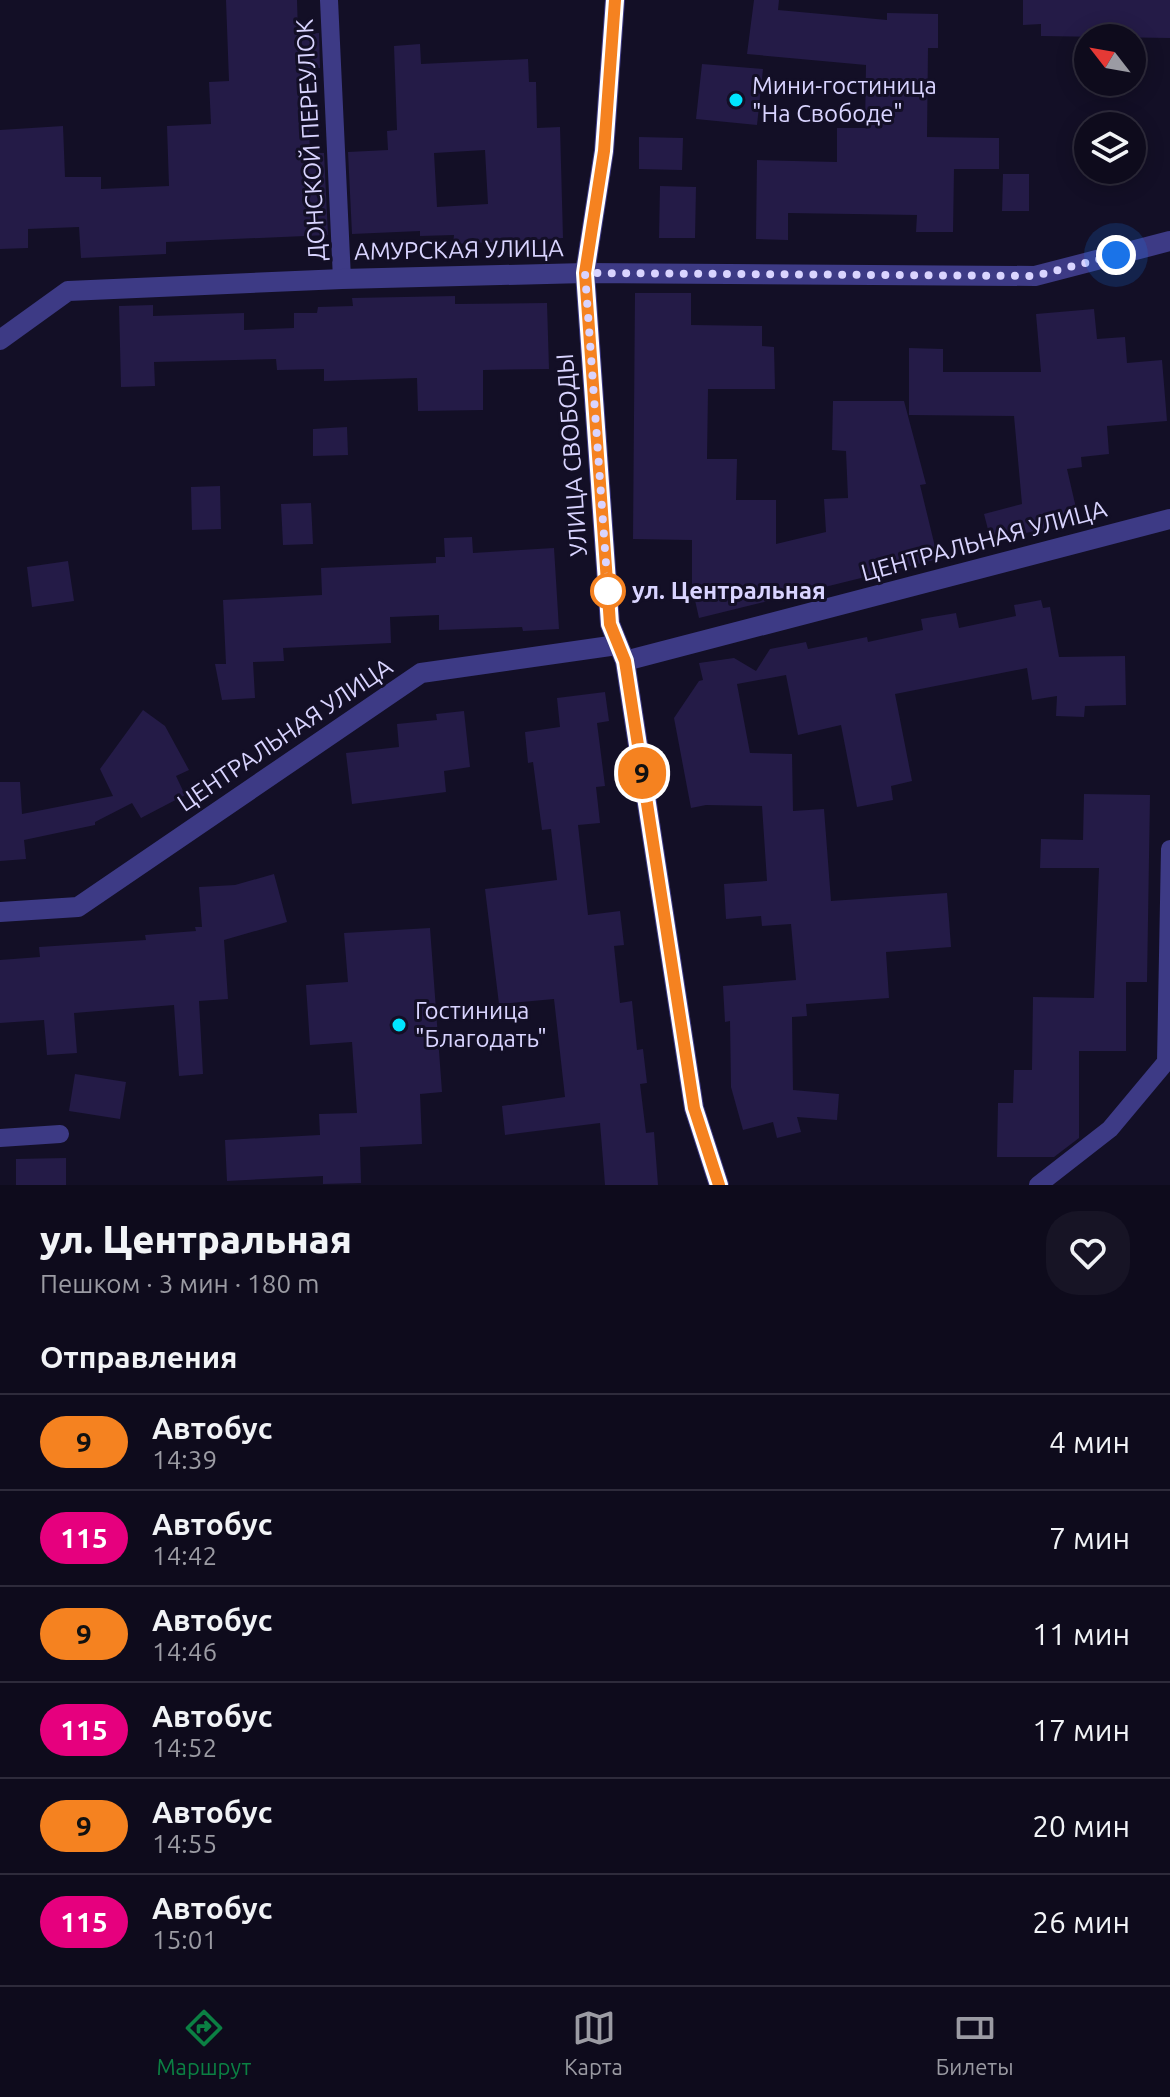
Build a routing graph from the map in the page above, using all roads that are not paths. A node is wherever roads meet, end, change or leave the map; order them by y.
1 (329, 0) edge
2 (615, 0) edge
3 (1170, 241) edge
4 (585, 273) junction
5 (342, 279) junction
6 (0, 340) edge
7 (1170, 519) edge
8 (621, 653) junction
9 (1170, 849) edge
10 (0, 912) edge
11 (60, 1134) dead end
12 (0, 1138) edge
13 (719, 1185) edge
14 (1038, 1185) edge

1 - 5 lane, ДОНСКОЙ ПЕРЕУЛОК
2 - 4 street, УЛИЦА СВОБОДЫ
3 - 4 street, АМУРСКАЯ УЛИЦА
4 - 5 street, АМУРСКАЯ УЛИЦА
4 - 8 street, УЛИЦА СВОБОДЫ
5 - 6 street, АМУРСКАЯ УЛИЦА
7 - 8 street, ЦЕНТРАЛЬНАЯ УЛИЦА
8 - 10 street, ЦЕНТРАЛЬНАЯ УЛИЦА
8 - 13 street, УЛИЦА СВОБОДЫ
9 - 14 lane
11 - 12 lane

